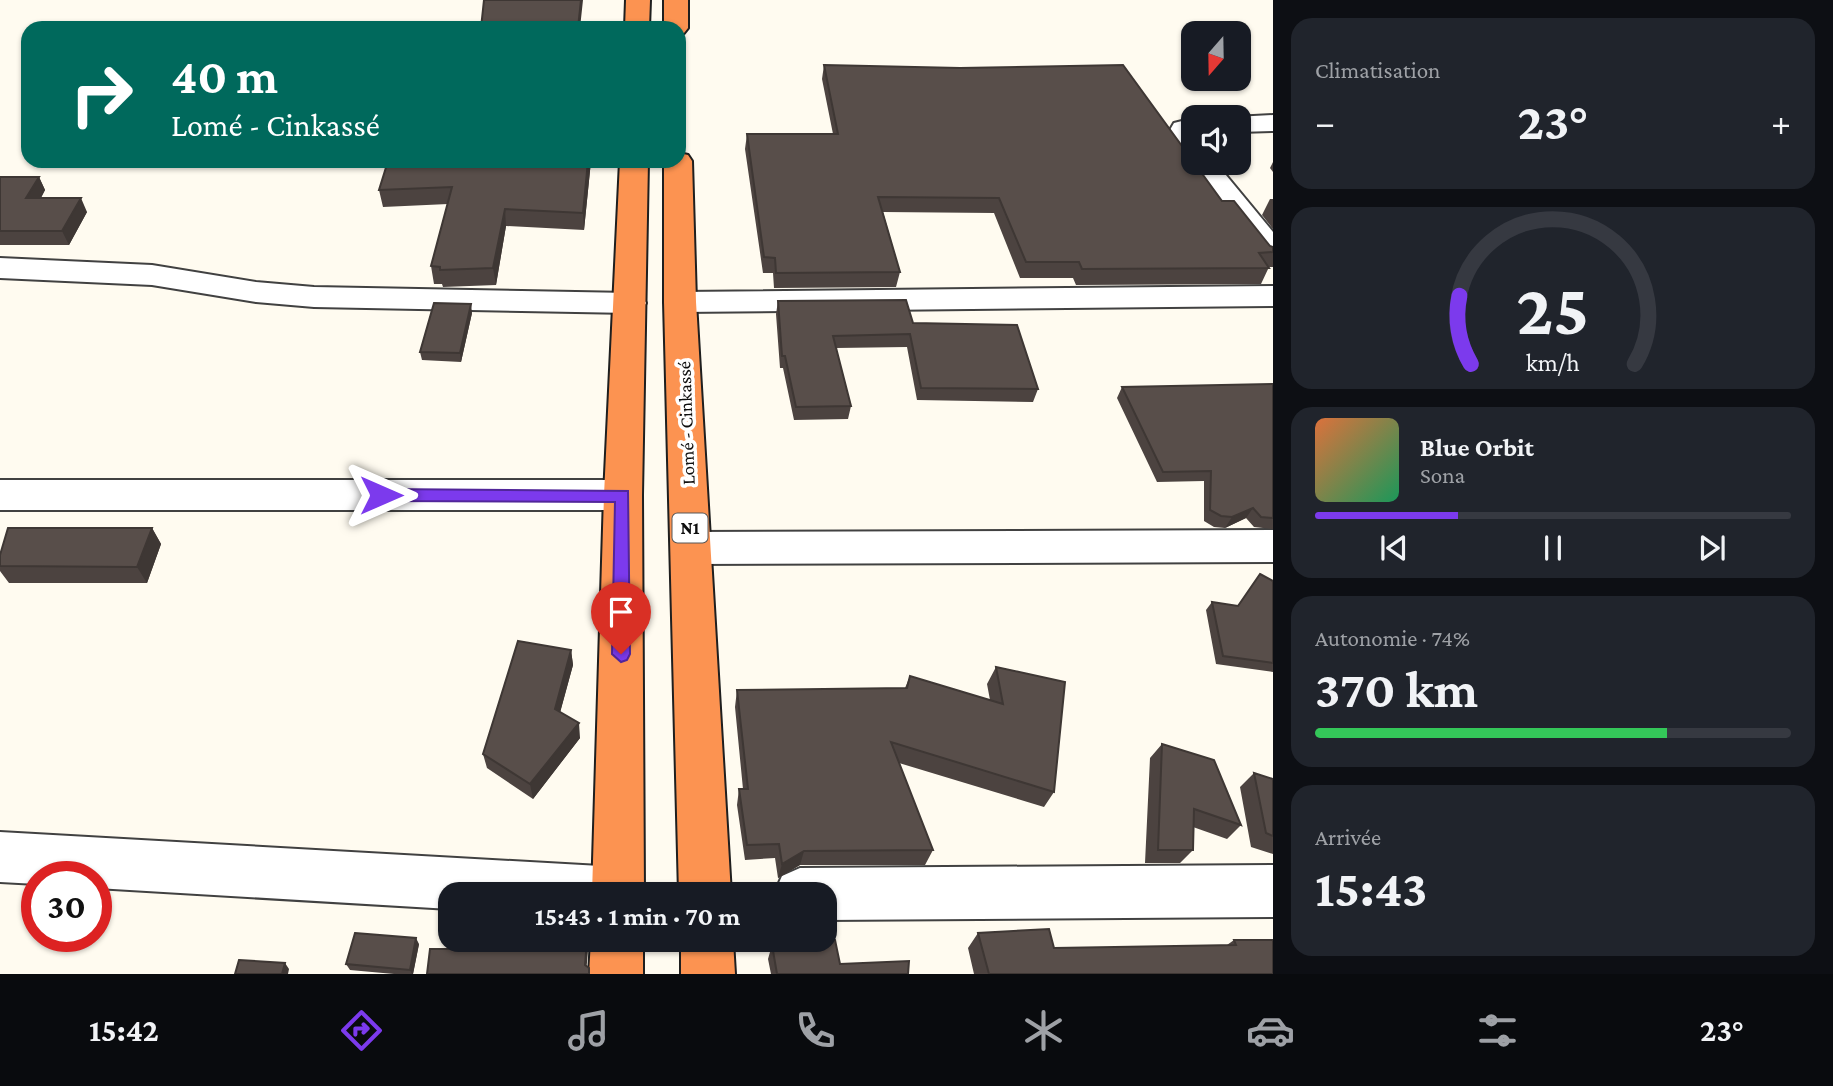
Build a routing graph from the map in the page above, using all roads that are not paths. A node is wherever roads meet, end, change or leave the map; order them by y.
1 (638, 0) edge
2 (676, 0) edge
3 (637, 21) edge
4 (676, 21) edge
5 (1273, 123) edge
6 (1251, 124) edge
7 (634, 168) edge
8 (678, 168) edge
9 (1210, 175) edge
10 (1273, 252) edge
11 (0, 268) edge
12 (1273, 296) edge
13 (680, 302) junction
14 (630, 303) junction
15 (0, 495) edge
16 (623, 495) junction
17 (1273, 546) edge
18 (691, 548) junction
19 (0, 857) edge
20 (618, 882) edge
21 (705, 882) edge
22 (1273, 891) edge
23 (438, 894) edge
24 (837, 894) edge
25 (617, 952) edge
26 (708, 952) edge
27 (616, 974) edge
28 (709, 974) edge

1 - 3 highway
2 - 4 highway
5 - 6 street
7 - 14 highway
8 - 13 highway, Lomé - Cinkassé / N1
9 - 10 street
11 - 14 street
12 - 13 street
13 - 18 highway, Lomé - Cinkassé / N1
14 - 16 highway
15 - 16 street
16 - 20 highway
17 - 18 street
18 - 21 highway, Lomé - Cinkassé / N1
19 - 23 street
22 - 24 street
25 - 27 highway
26 - 28 highway

